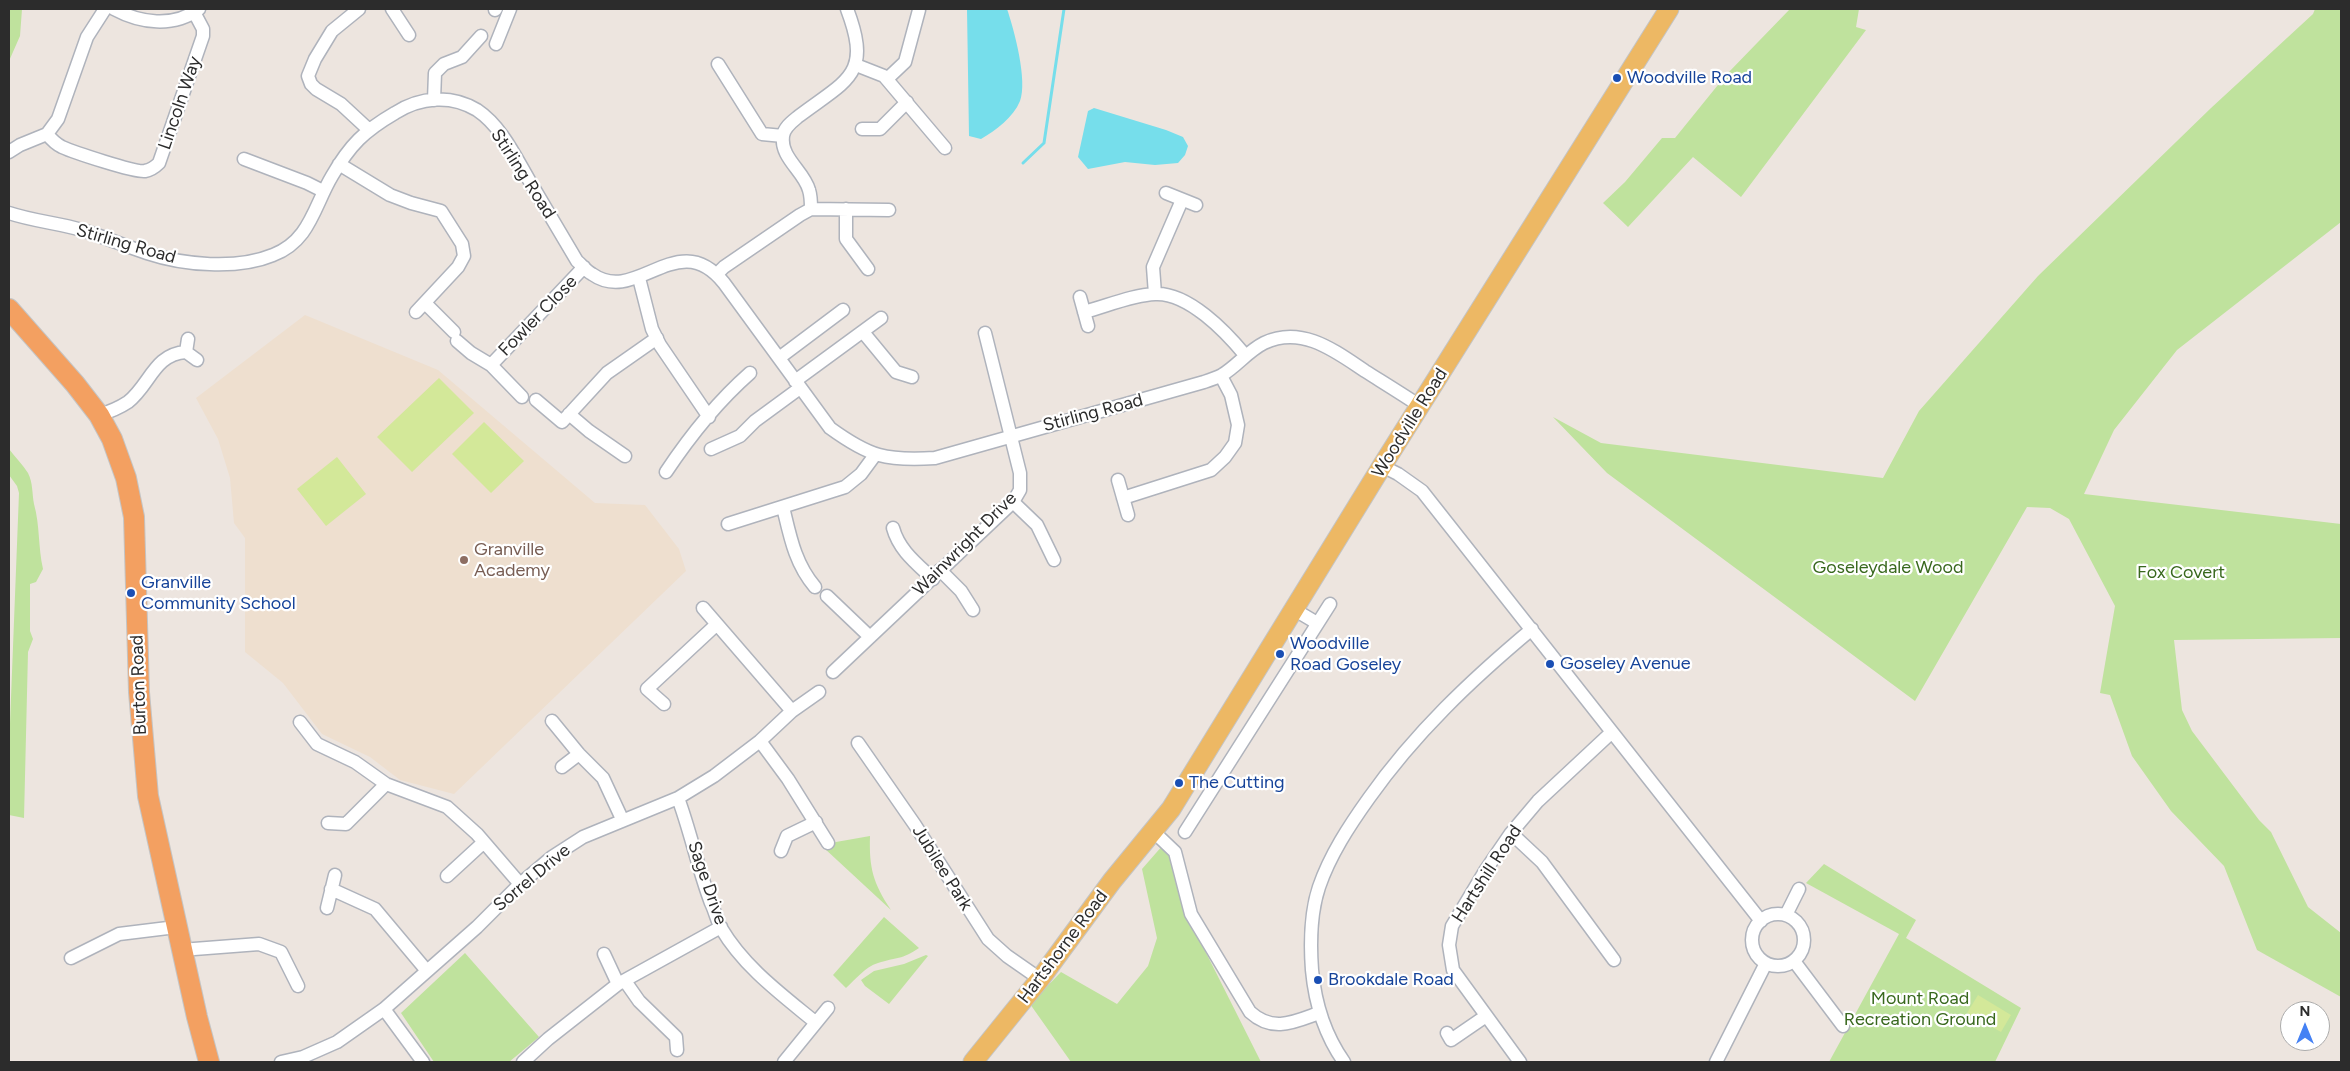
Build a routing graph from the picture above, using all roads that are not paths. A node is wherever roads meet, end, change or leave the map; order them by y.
1 (105, 9) edge
2 (114, 9) edge
3 (359, 9) edge
4 (392, 9) edge
5 (510, 9) edge
6 (847, 9) edge
7 (1669, 9) edge
8 (197, 10) edge
9 (919, 10) dead end
10 (409, 35) dead end
11 (481, 36) dead end
12 (496, 44) dead end
13 (718, 64) dead end
14 (856, 65) junction
15 (887, 79) junction
16 (434, 100) junction
17 (907, 102) junction
18 (368, 129) junction
19 (862, 129) dead end
20 (47, 134) junction
21 (783, 136) junction
22 (945, 148) dead end
23 (9, 152) edge
24 (244, 159) dead end
25 (339, 164) junction
26 (323, 191) junction
27 (1166, 192) dead end
28 (1182, 200) junction
29 (1196, 205) dead end
30 (811, 209) junction
31 (846, 209) junction
32 (889, 210) dead end
33 (9, 213) edge
34 (584, 267) junction
35 (868, 269) dead end
36 (717, 274) junction
37 (639, 278) junction
38 (1155, 294) junction
39 (1080, 297) dead end
40 (9, 309) edge
41 (843, 310) dead end
42 (1084, 312) junction
43 (881, 318) dead end
44 (1088, 326) dead end
45 (863, 332) junction
46 (985, 333) dead end
47 (657, 338) junction
48 (1245, 355) junction
49 (779, 358) junction
50 (197, 360) dead end
51 (491, 365) junction
52 (750, 373) dead end
53 (1221, 376) junction
54 (912, 378) dead end
55 (798, 385) junction
56 (522, 397) dead end
57 (536, 400) dead end
58 (1420, 406) junction
59 (569, 414) junction
60 (99, 415) junction
61 (709, 417) junction
62 (1010, 435) junction
63 (711, 449) dead end
64 (875, 455) junction
65 (625, 456) dead end
66 (1382, 466) junction
67 (666, 472) dead end
68 (1118, 480) dead end
69 (1123, 498) junction
70 (1013, 502) junction
71 (783, 507) junction
72 (1128, 514) dead end
73 (728, 524) dead end
74 (892, 528) dead end
75 (1054, 560) dead end
76 (936, 575) junction
77 (815, 587) dead end
78 (828, 596) dead end
79 (1330, 604) dead end
80 (703, 608) dead end
81 (973, 610) dead end
82 (1295, 610) junction
83 (1317, 623) junction
84 (717, 624) junction
85 (1532, 629) junction
86 (870, 637) junction
87 (833, 672) dead end
88 (819, 692) dead end
89 (664, 704) dead end
90 (792, 711) junction
91 (552, 721) dead end
92 (300, 722) dead end
93 (1612, 732) junction
94 (760, 741) junction
95 (858, 743) dead end
96 (579, 754) junction
97 (562, 767) dead end
98 (386, 784) junction
99 (678, 798) junction
100 (1172, 809) junction
101 (622, 820) junction
102 (816, 822) junction
103 (328, 823) dead end
104 (1154, 832) junction
105 (1511, 833) junction
106 (484, 842) junction
107 (828, 843) dead end
108 (781, 850) dead end
109 (335, 875) dead end
110 (447, 876) dead end
111 (520, 884) junction
112 (1799, 889) dead end
113 (331, 890) junction
114 (327, 908) dead end
115 (1786, 915) junction
116 (1761, 921) junction
117 (176, 927) junction
118 (720, 927) junction
119 (181, 950) junction
120 (604, 954) dead end
121 (72, 958) dead end
122 (1614, 960) dead end
123 (1794, 961) junction
124 (1766, 963) junction
125 (428, 971) junction
126 (1040, 979) junction
127 (622, 982) junction
128 (298, 986) dead end
129 (828, 1008) dead end
130 (384, 1009) junction
131 (1318, 1013) junction
132 (1486, 1016) junction
133 (815, 1022) junction
134 (1843, 1026) dead end
135 (1447, 1033) dead end
136 (677, 1050) dead end
137 (209, 1062) edge
138 (281, 1062) edge
139 (423, 1062) edge
140 (523, 1062) edge
141 (784, 1062) edge
142 (973, 1062) edge
143 (1344, 1062) edge
144 (1520, 1062) edge
145 (1716, 1062) edge

1 - 20 street
2 - 8 street
3 - 18 street
4 - 10 street
5 - 12 street
6 - 14 street
7 - 58 main road, Woodville Road
8 - 20 street, Lincoln Way
9 - 15 street
11 - 16 street
13 - 21 street
14 - 15 street
14 - 21 street
15 - 17 street
16 - 18 street, Stirling Road
16 - 34 street, Stirling Road
17 - 19 street
17 - 22 street
18 - 25 street, Stirling Road
20 - 23 street
21 - 30 street
24 - 26 street
25 - 26 street, Stirling Road
25 - 51 street, Fowler Close
26 - 33 street, Stirling Road
27 - 28 street
28 - 29 street
28 - 38 street
30 - 31 street
30 - 36 street
31 - 32 street
31 - 35 street
34 - 37 street, Stirling Road
34 - 51 street, Fowler Close
36 - 37 street, Stirling Road
36 - 49 street, Stirling Road
37 - 47 street
38 - 42 street
38 - 48 street
39 - 42 street
40 - 60 highway, Burton Road
41 - 49 street
42 - 44 street
43 - 45 street
45 - 54 street
45 - 55 street
46 - 62 street, Wainwright Drive
47 - 59 street
47 - 61 street
48 - 53 street, Stirling Road
48 - 58 street, Stirling Road
49 - 55 street, Stirling Road
50 - 60 street
51 - 56 street, Fowler Close
52 - 61 street
53 - 62 street, Stirling Road
53 - 69 street
55 - 63 street
55 - 64 street, Stirling Road
57 - 59 street
58 - 66 main road, Woodville Road
59 - 65 street
60 - 117 highway, Burton Road
61 - 67 street
62 - 64 street, Stirling Road
62 - 70 street, Wainwright Drive
64 - 71 street
66 - 82 main road, Woodville Road
66 - 85 street
68 - 69 street
69 - 72 street
70 - 75 street
70 - 76 street, Wainwright Drive
71 - 73 street
71 - 77 street
74 - 76 street
76 - 81 street
76 - 86 street, Wainwright Drive
78 - 86 street
79 - 83 street
80 - 84 street
82 - 83 street
82 - 100 main road, Woodville Road
83 - 100 street
84 - 89 street
84 - 90 street
85 - 93 street
85 - 131 street
86 - 87 street, Wainwright Drive
88 - 90 street, Sorrel Drive
90 - 94 street, Sorrel Drive
91 - 96 street
92 - 98 street
93 - 105 street, Hartshill Road
93 - 116 street
94 - 99 street, Sorrel Drive
94 - 102 street
95 - 126 street, Jubilee Park
96 - 97 street
96 - 101 street
98 - 103 street
98 - 106 street
99 - 101 street, Sorrel Drive
99 - 118 street, Sage Drive
100 - 104 main road, Woodville Road
101 - 111 street, Sorrel Drive
102 - 107 street
102 - 108 street
104 - 126 main road, Hartshorne Road
104 - 131 street
105 - 122 street
105 - 132 street, Hartshill Road
106 - 110 street
106 - 111 street
109 - 113 street
111 - 125 street, Sorrel Drive
112 - 115 street
113 - 114 street
113 - 125 street
115 - 116 street
115 - 123 street
116 - 124 street
117 - 119 highway, Burton Road
117 - 121 street
118 - 127 street
118 - 133 street, Sage Drive
119 - 128 street
119 - 137 highway, Burton Road
120 - 127 street
123 - 124 street
123 - 134 street
124 - 145 street
125 - 130 street, Sorrel Drive
126 - 142 main road, Hartshorne Road
127 - 136 street
127 - 140 street
129 - 133 street
130 - 138 street, Sorrel Drive
130 - 139 street
131 - 143 street
132 - 135 street
132 - 144 street, Hartshill Road
133 - 141 street

